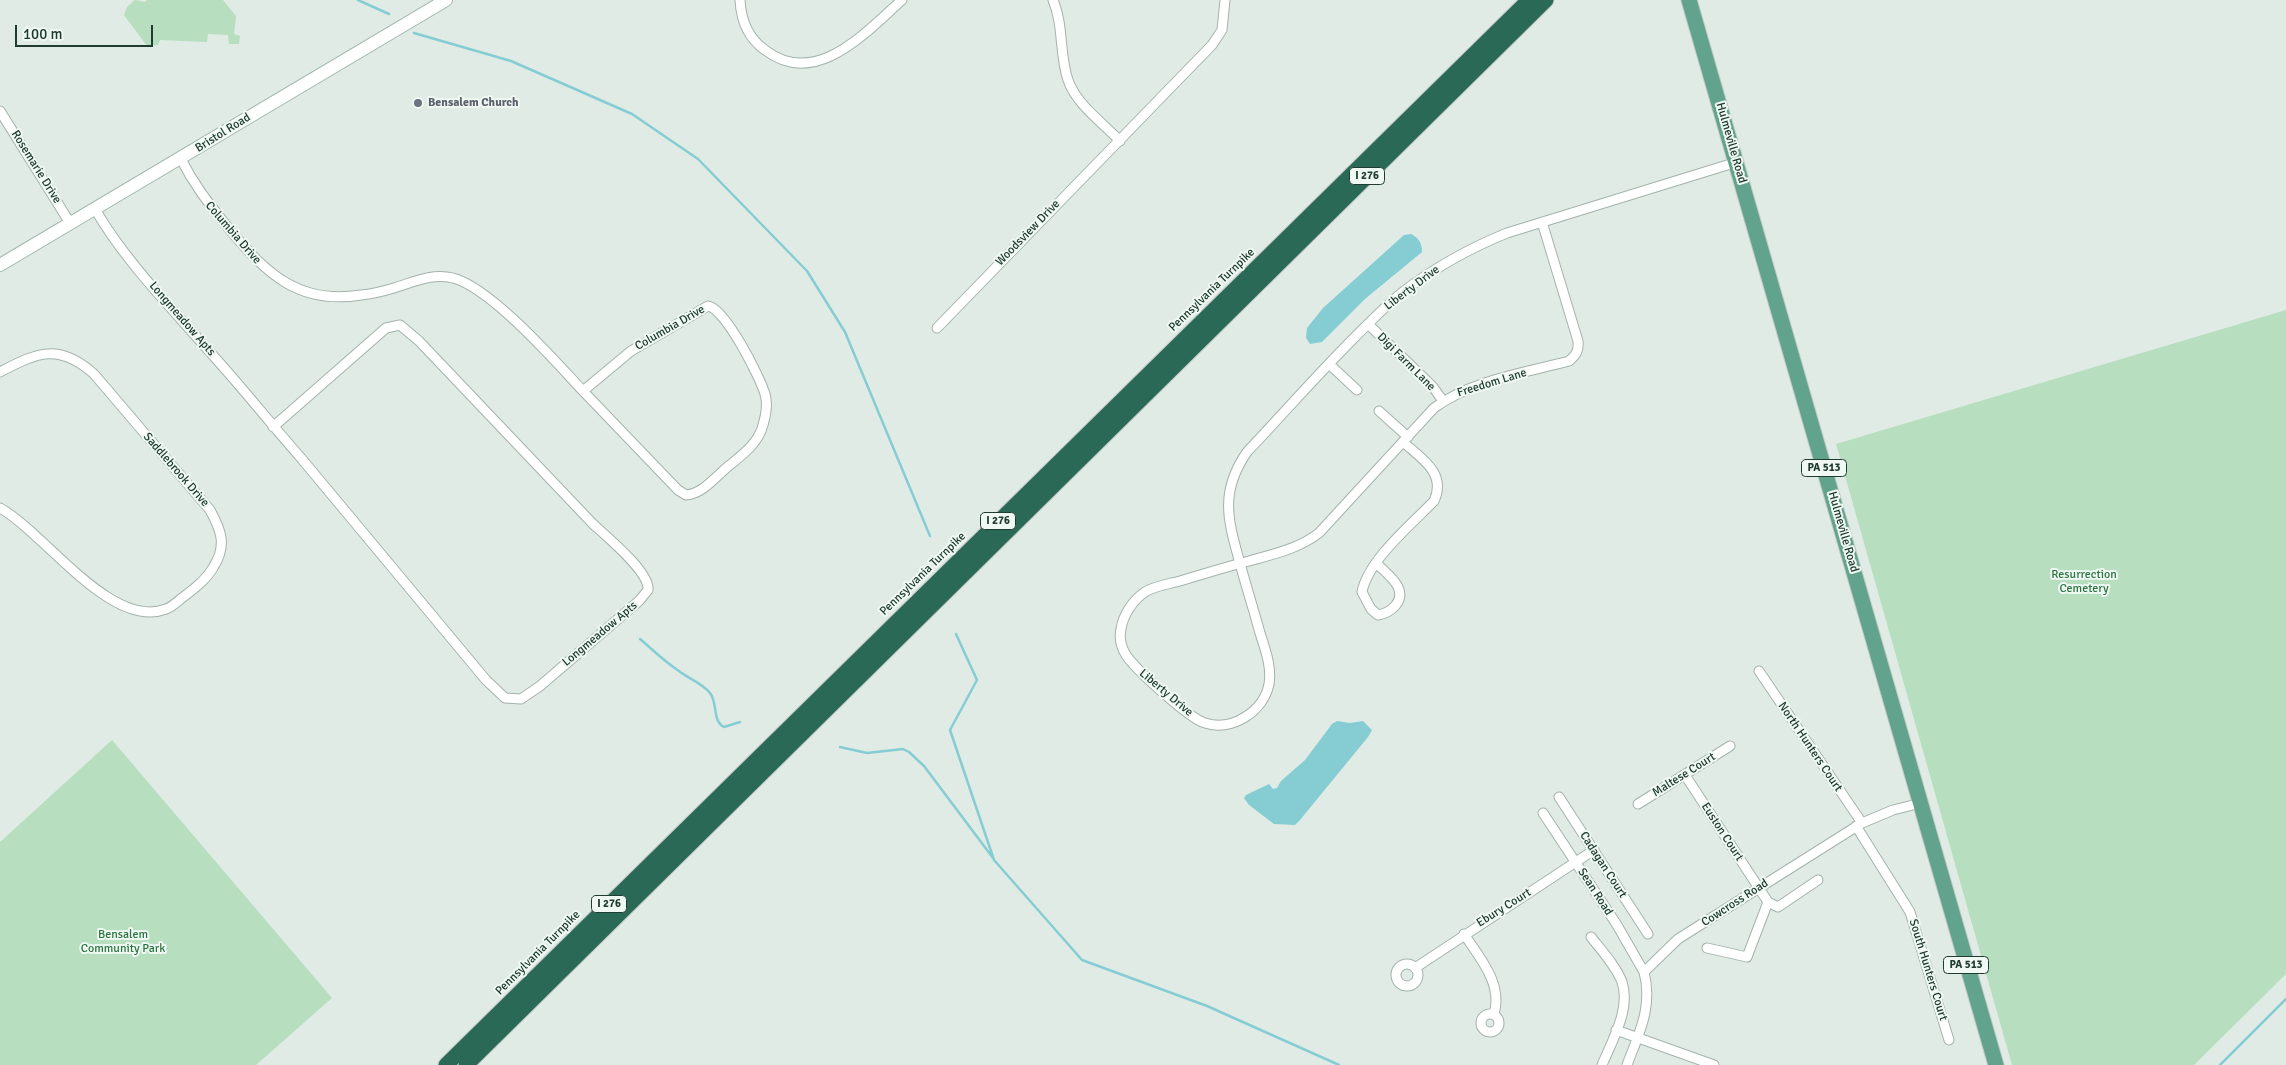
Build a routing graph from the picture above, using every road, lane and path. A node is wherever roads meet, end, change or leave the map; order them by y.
1 (446, 0) edge
2 (740, 0) edge
3 (902, 0) edge
4 (1053, 0) edge
5 (1225, 0) edge
6 (1529, 0) edge
7 (1546, 0) edge
8 (1690, 0) edge
9 (0, 111) edge
10 (1120, 141) junction
11 (182, 159) junction
12 (1737, 162) junction
13 (95, 209) junction
14 (1542, 222) junction
15 (70, 223) junction
16 (0, 265) edge
17 (1368, 324) junction
18 (937, 328) dead end
19 (1329, 364) junction
20 (0, 372) edge
21 (1357, 390) dead end
22 (584, 391) junction
23 (1443, 401) junction
24 (1379, 410) dead end
25 (273, 427) junction
26 (1405, 439) junction
27 (0, 508) edge
28 (1376, 563) junction
29 (1240, 564) junction
30 (1759, 671) dead end
31 (1730, 746) dead end
32 (1685, 775) junction
33 (1559, 797) dead end
34 (1920, 803) junction
35 (1638, 804) dead end
36 (1543, 813) dead end
37 (1859, 824) junction
38 (1594, 850) junction
39 (1575, 862) junction
40 (1818, 880) dead end
41 (1758, 888) junction
42 (1768, 902) junction
43 (1464, 934) junction
44 (1648, 934) dead end
45 (1591, 937) dead end
46 (1707, 948) dead end
47 (1415, 968) dead end
48 (1644, 972) junction
49 (1494, 1014) dead end
50 (1616, 1030) junction
51 (1638, 1036) junction
52 (1949, 1040) dead end
53 (446, 1065) edge
54 (466, 1065) edge
55 (1602, 1065) edge
56 (1627, 1065) edge
57 (1714, 1065) edge
58 (1996, 1065) edge

1 - 11 main road, Bristol Road
2 - 3 street
4 - 10 street
5 - 10 street, Woodsview Drive
6 - 53 highway, Pennsylvania Turnpike / I 276
7 - 54 highway, I 276
8 - 12 main road, Hulmeville Road / PA 513
9 - 15 street, Rosemarie Drive
10 - 18 street, Woodsview Drive
11 - 13 main road, Bristol Road
11 - 22 street, Columbia Drive
12 - 14 street, Liberty Drive
12 - 34 main road, Hulmeville Road / PA 513
13 - 15 main road, Bristol Road
13 - 25 street, Longmeadow Apts
14 - 17 street, Liberty Drive
14 - 23 street, Freedom Lane
15 - 16 main road, Bristol Road
17 - 19 street, Liberty Drive
17 - 23 street, Digi Farm Lane
19 - 21 street
19 - 29 street, Liberty Drive
20 - 27 street, Saddlebrook Drive
22 - 22 street, Columbia Drive
23 - 26 street, Freedom Lane
24 - 26 street
25 - 25 street, Longmeadow Apts
26 - 28 street
26 - 29 street, Freedom Lane
28 - 28 street
29 - 29 street, Liberty Drive
30 - 37 street, North Hunters Court
31 - 32 street, Maltese Court
32 - 35 street, Maltese Court
32 - 41 street, Euston Court
33 - 38 street, Cadagan Court
34 - 37 street, Cowcross Road
34 - 58 main road, Hulmeville Road / PA 513
36 - 39 street, Sean Road
37 - 41 street, Cowcross Road
37 - 52 street, South Hunters Court
38 - 39 street, Ebury Court
38 - 44 street, Cadagan Court
39 - 43 street, Ebury Court
39 - 48 street, Sean Road
40 - 42 street
41 - 42 street
41 - 48 street, Cowcross Road
42 - 46 street
43 - 47 street, Ebury Court
43 - 49 street
45 - 50 street
48 - 51 street
50 - 51 street
50 - 55 street
51 - 56 street
51 - 57 street

